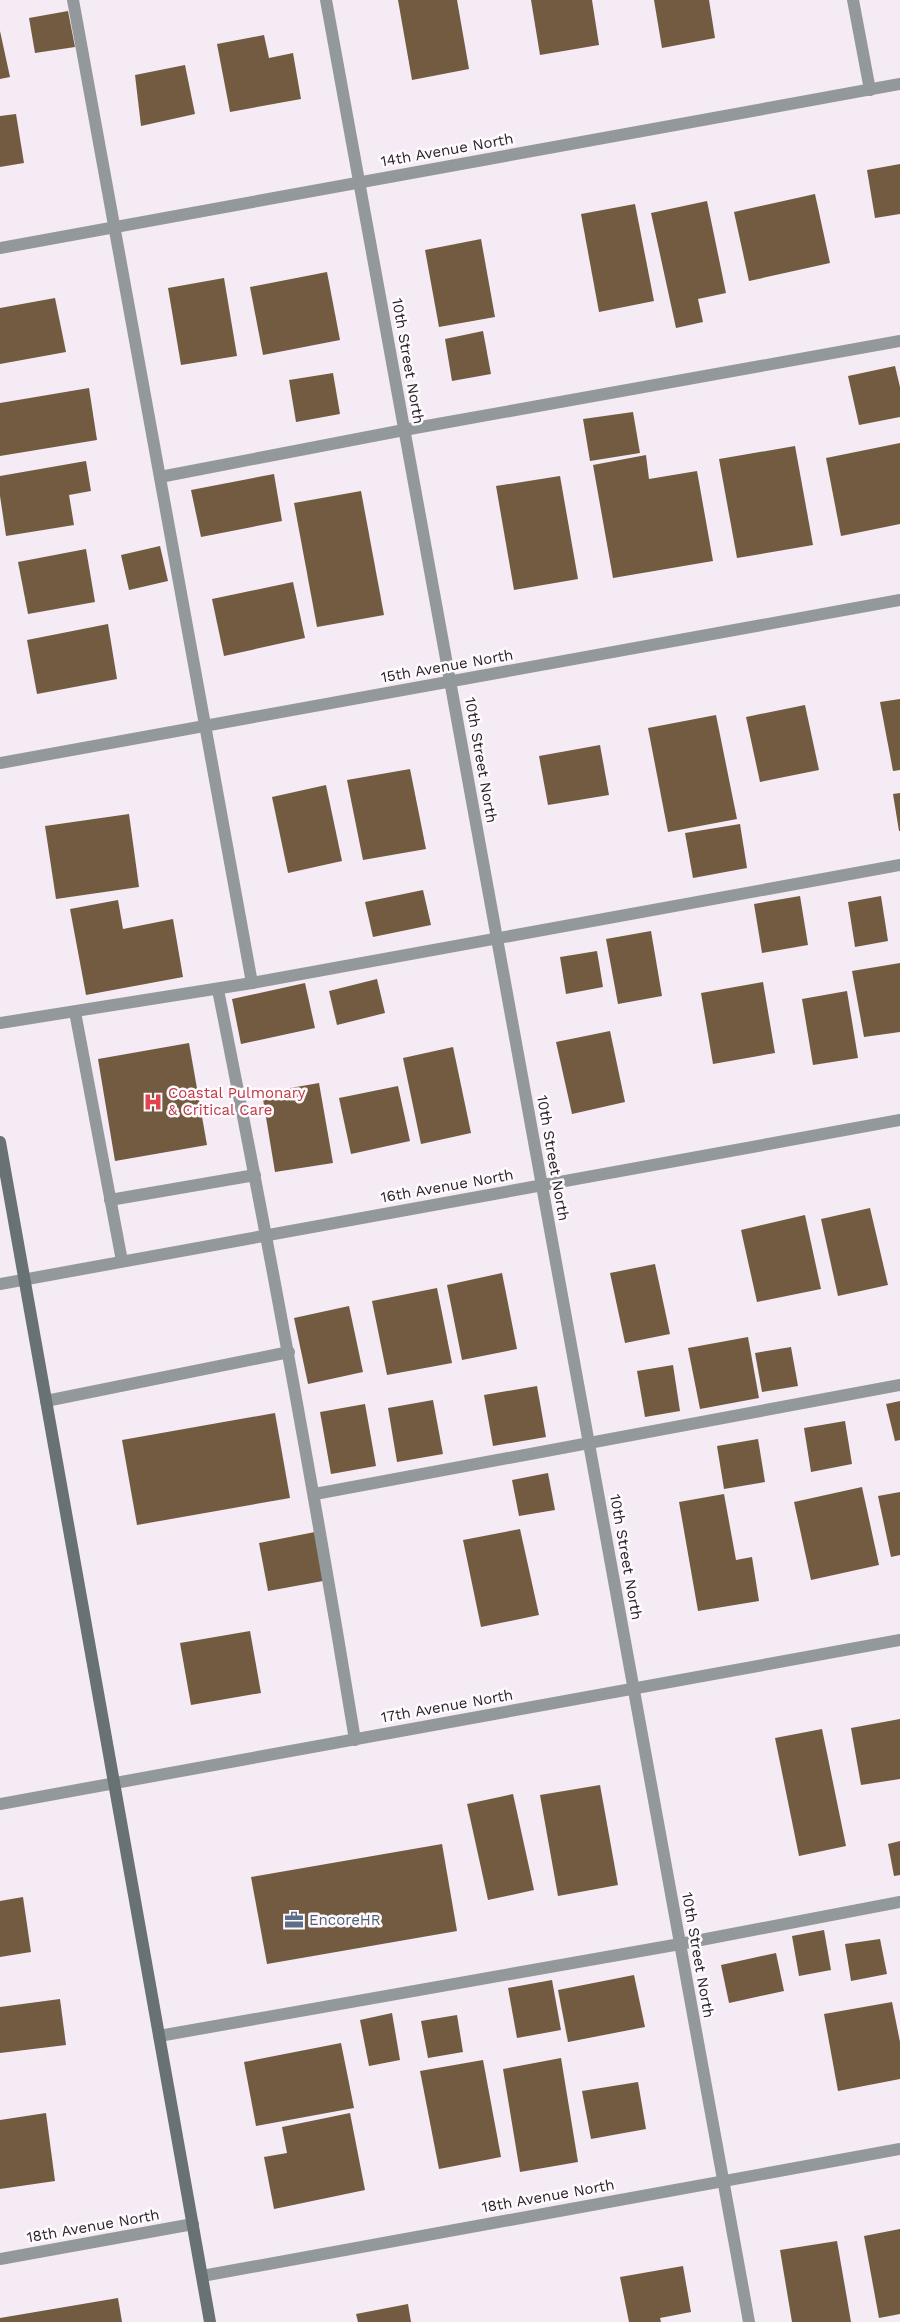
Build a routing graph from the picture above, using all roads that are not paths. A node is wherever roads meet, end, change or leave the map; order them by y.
1 (73, 0) edge
2 (326, 0) edge
3 (853, 0) edge
4 (900, 84) edge
5 (870, 90) junction
6 (359, 183) junction
7 (114, 227) junction
8 (0, 248) edge
9 (900, 341) edge
10 (404, 430) junction
11 (160, 476) junction
12 (900, 600) edge
13 (450, 682) junction
14 (205, 726) junction
15 (0, 764) edge
16 (900, 864) edge
17 (497, 938) junction
18 (252, 984) junction
19 (218, 990) junction
20 (75, 1012) junction
21 (0, 1023) edge
22 (900, 1120) edge
23 (0, 1142) edge
24 (255, 1174) junction
25 (542, 1185) junction
26 (110, 1200) junction
27 (267, 1235) junction
28 (122, 1262) junction
29 (24, 1279) junction
30 (0, 1284) edge
31 (289, 1352) junction
32 (900, 1385) edge
33 (46, 1401) junction
34 (589, 1444) junction
35 (315, 1494) junction
36 (900, 1640) edge
37 (633, 1689) junction
38 (355, 1740) junction
39 (114, 1783) junction
40 (0, 1804) edge
41 (900, 1902) edge
42 (680, 1944) junction
43 (159, 2036) junction
44 (900, 2149) edge
45 (723, 2181) junction
46 (193, 2224) junction
47 (0, 2259) edge
48 (202, 2276) junction
49 (210, 2322) edge
50 (749, 2322) edge

1 - 7 street
2 - 6 street, 10th Street North
3 - 5 street
4 - 5 street, 14th Avenue North
5 - 6 street, 14th Avenue North
6 - 7 street, 14th Avenue North
6 - 10 street, 10th Street North
7 - 8 street, 14th Avenue North
7 - 11 street
9 - 10 street
10 - 11 street
10 - 13 street, 10th Street North
11 - 14 street
12 - 13 street, 15th Avenue North
13 - 14 street, 15th Avenue North
13 - 17 street, 10th Street North
14 - 15 street, 15th Avenue North
14 - 18 street
16 - 17 street
17 - 18 street
17 - 25 street, 10th Street North
18 - 19 street
19 - 20 street
19 - 24 street
20 - 21 street
20 - 26 street
22 - 25 street, 16th Avenue North
23 - 29 main road
24 - 26 street
24 - 27 street
25 - 27 street, 16th Avenue North
25 - 34 street, 10th Street North
26 - 28 street
27 - 28 street, 16th Avenue North
27 - 31 street
28 - 29 street, 16th Avenue North
29 - 30 street, 16th Avenue North
29 - 33 main road
31 - 33 street
31 - 35 street
32 - 34 street
33 - 39 main road
34 - 35 street
34 - 37 street, 10th Street North
35 - 38 street
36 - 37 street, 17th Avenue North
37 - 38 street, 17th Avenue North
37 - 42 street, 10th Street North
38 - 39 street, 17th Avenue North
39 - 40 street, 17th Avenue North
39 - 43 main road
41 - 42 street
42 - 43 street
42 - 45 street, 10th Street North
43 - 46 main road
44 - 45 street, 18th Avenue North
45 - 48 street, 18th Avenue North
45 - 50 street, 10th Street North
46 - 47 street, 18th Avenue North
46 - 48 main road
48 - 49 main road

